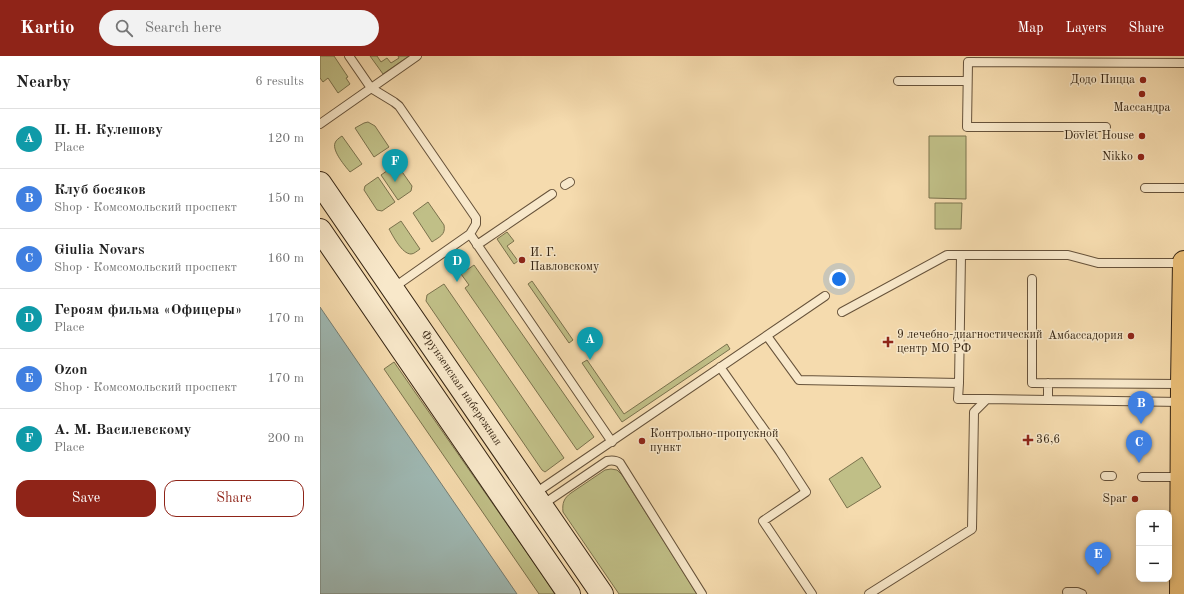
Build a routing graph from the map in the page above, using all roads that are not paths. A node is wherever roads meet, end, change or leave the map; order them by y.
1 (349, 56) edge
2 (417, 56) edge
3 (1108, 59) edge
4 (1184, 63) edge
5 (898, 81) dead end
6 (968, 82) junction
7 (371, 88) junction
8 (320, 124) edge
9 (1106, 127) dead end
10 (320, 183) edge
11 (1145, 188) dead end
12 (1184, 188) edge
13 (552, 194) dead end
14 (320, 230) edge
15 (470, 234) junction
16 (477, 245) junction
17 (961, 255) junction
18 (1184, 262) edge
19 (1032, 279) dead end
20 (393, 289) junction
21 (825, 296) dead end
22 (842, 312) dead end
23 (767, 336) junction
24 (720, 368) junction
25 (959, 382) junction
26 (1048, 383) junction
27 (1182, 393) junction
28 (987, 399) junction
29 (1048, 400) junction
30 (612, 442) junction
31 (1142, 477) dead end
32 (1182, 477) junction
33 (537, 500) junction
34 (1067, 592) dead end
35 (809, 593) edge
36 (570, 594) edge
37 (602, 594) edge
38 (702, 594) edge
39 (869, 594) edge
40 (1082, 594) edge
41 (1181, 594) edge

1 - 7 lane
2 - 7 lane
3 - 4 lane
3 - 6 lane
5 - 6 lane
6 - 9 lane
7 - 8 lane
7 - 15 lane
10 - 20 main road, Фрунзенская набережная
11 - 12 lane
13 - 16 lane
14 - 36 main road
15 - 16 lane
15 - 20 lane
16 - 30 lane
17 - 18 lane
17 - 22 lane
17 - 25 lane
18 - 27 main road
19 - 26 lane
20 - 33 main road, Фрунзенская набережная
21 - 23 lane
23 - 24 lane
23 - 25 lane
24 - 30 lane
24 - 35 lane
25 - 28 lane
26 - 27 lane
26 - 29 lane
27 - 29 lane
27 - 32 main road
28 - 29 lane
28 - 39 lane
30 - 33 lane
31 - 32 lane
32 - 41 main road
33 - 37 main road, Фрунзенская набережная
33 - 38 lane
34 - 40 lane

